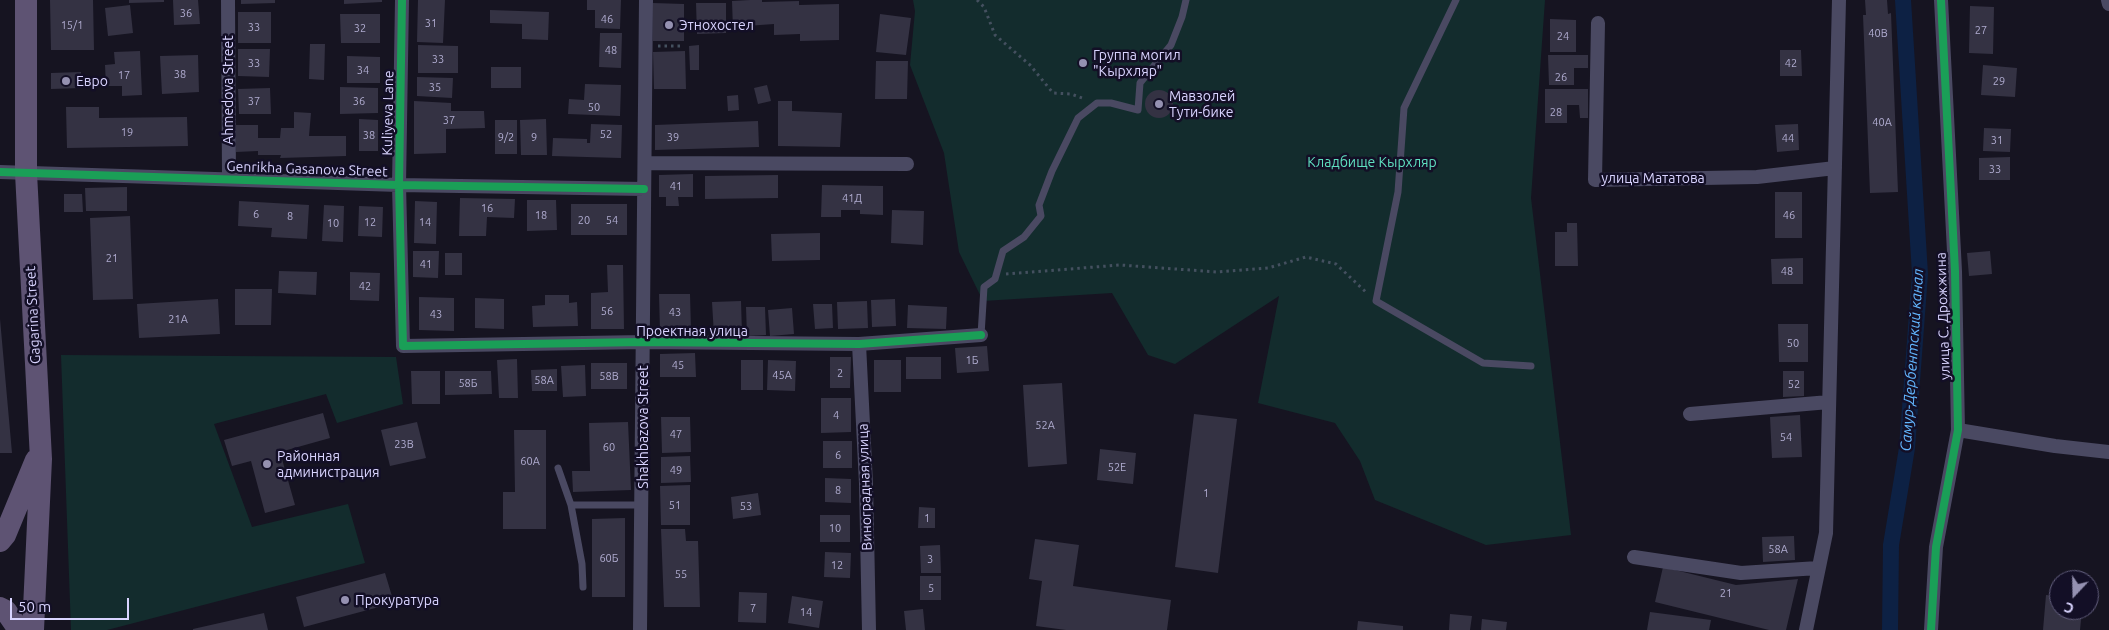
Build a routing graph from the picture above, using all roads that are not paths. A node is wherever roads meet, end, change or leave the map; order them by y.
1 (25, 0) edge
2 (228, 0) edge
3 (402, 0) edge
4 (646, 0) edge
5 (1186, 0) edge
6 (1456, 0) edge
7 (1839, 0) edge
8 (1940, 0) edge
9 (2108, 0) edge
10 (2109, 4) edge
11 (1598, 23) dead end
12 (644, 164) junction
13 (907, 164) dead end
14 (1835, 168) junction
15 (0, 172) edge
16 (24, 173) junction
17 (229, 179) junction
18 (399, 185) junction
19 (644, 189) junction
20 (981, 335) joint
21 (643, 342) junction
22 (859, 344) junction
23 (403, 346) joint
24 (1531, 366) dead end
25 (1829, 402) junction
26 (1690, 414) dead end
27 (1958, 430) junction
28 (2109, 452) edge
29 (558, 468) dead end
30 (571, 505) junction
31 (643, 505) junction
32 (0, 541) edge
33 (1634, 557) dead end
34 (1818, 568) junction
35 (583, 587) dead end
36 (0, 608) edge
37 (19, 630) edge
38 (33, 630) edge
39 (640, 630) edge
40 (869, 630) edge
41 (1806, 630) edge
42 (1931, 630) edge

1 - 16 main road, Gagarina Street
2 - 17 street, Ahmedova Street
3 - 18 street, Kuliyeva Lane
4 - 12 street, Shakhbazova Street
5 - 20 lane
6 - 24 lane
7 - 14 street
8 - 27 street, улица С. Дрожжина
9 - 10 street
11 - 14 street, улица Мататова
12 - 13 street
12 - 19 street, Shakhbazova Street
14 - 25 street
15 - 16 street, Genrikha Gasanova Street
16 - 17 street, Genrikha Gasanova Street
16 - 32 main road, Gagarina Street
16 - 38 main road, Gagarina Street
17 - 18 street, Genrikha Gasanova Street
18 - 19 street, Genrikha Gasanova Street
18 - 23 street, Kuliyeva Lane
19 - 21 street, Shakhbazova Street
20 - 22 street, Проектная улица
21 - 22 street, Проектная улица
21 - 23 street, Проектная улица
21 - 31 street, Shakhbazova Street
22 - 40 street, Виноградная улица
25 - 26 street
25 - 34 street
27 - 28 street
27 - 42 street, улица С. Дрожжина
29 - 30 lane
30 - 31 lane
30 - 35 lane
31 - 39 street, Shakhbazova Street
33 - 34 street
34 - 41 street
36 - 37 main road

